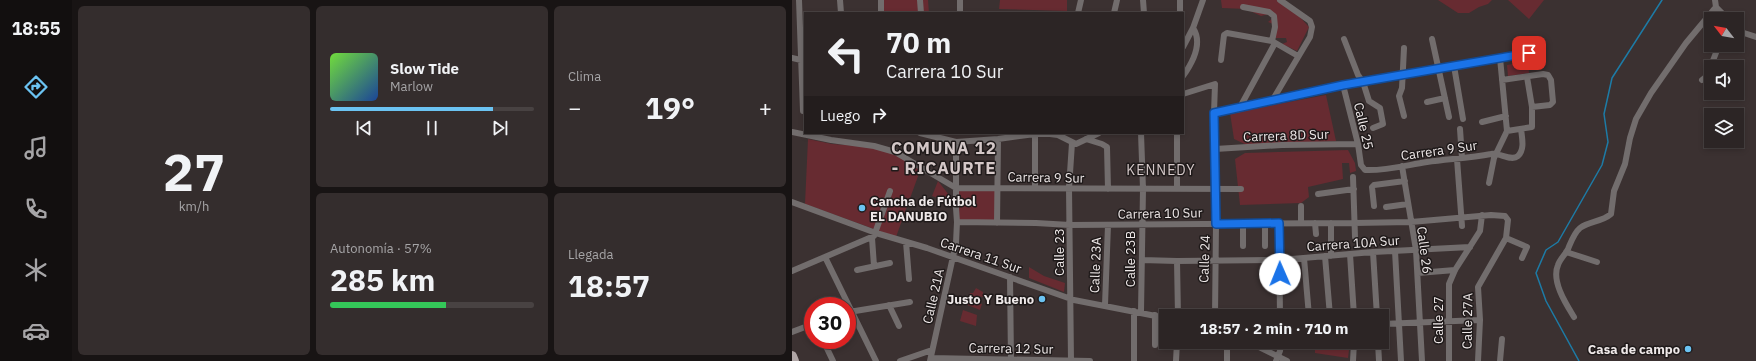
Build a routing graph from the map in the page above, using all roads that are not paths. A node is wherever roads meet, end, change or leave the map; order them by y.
1 (799, 0) edge
2 (840, 0) edge
3 (881, 0) edge
4 (920, 0) edge
5 (960, 0) edge
6 (1081, 0) edge
7 (1118, 0) edge
8 (1144, 0) edge
9 (1180, 0) edge
10 (1203, 0) edge
11 (1280, 0) edge
12 (1715, 3) edge
13 (1243, 7) dead end
14 (841, 12) edge
15 (881, 12) edge
16 (921, 12) edge
17 (960, 12) edge
18 (1078, 12) edge
19 (1114, 12) edge
20 (1144, 12) edge
21 (1180, 12) edge
22 (1722, 12) edge
23 (1193, 28) junction
24 (1744, 32) edge
25 (1756, 37) edge
26 (1344, 39) dead end
27 (1432, 39) dead end
28 (1273, 42) junction
29 (1184, 45) edge
30 (1404, 48) dead end
31 (1544, 51) dead end
32 (1716, 52) edge
33 (1298, 56) junction
34 (792, 58) edge
35 (1500, 58) junction
36 (1221, 60) dead end
37 (803, 61) edge
38 (1190, 66) junction
39 (1454, 66) junction
40 (1184, 68) edge
41 (1438, 69) junction
42 (1184, 75) edge
43 (1402, 75) junction
44 (1527, 77) junction
45 (1502, 80) junction
46 (1702, 80) dead end
47 (1363, 82) junction
48 (1343, 85) junction
49 (1184, 94) edge
50 (1445, 98) junction
51 (1272, 102) junction
52 (1427, 102) dead end
53 (1532, 107) junction
54 (1239, 109) junction
55 (803, 111) dead end
56 (1214, 113) junction
57 (1404, 116) dead end
58 (1506, 116) junction
59 (1449, 117) dead end
60 (1463, 119) dead end
61 (1482, 122) dead end
62 (1373, 128) dead end
63 (1460, 129) dead end
64 (1521, 129) junction
65 (1507, 131) junction
66 (792, 132) edge
67 (924, 134) edge
68 (1035, 134) junction
69 (1097, 134) edge
70 (1141, 134) edge
71 (1177, 134) edge
72 (998, 139) junction
73 (1086, 139) junction
74 (956, 142) junction
75 (1072, 143) junction
76 (1358, 144) junction
77 (1215, 149) junction
78 (1496, 153) junction
79 (1460, 159) junction
80 (1402, 166) junction
81 (1366, 170) joint
82 (1353, 177) dead end
83 (1405, 181) junction
84 (1489, 183) dead end
85 (997, 187) junction
86 (1035, 187) junction
87 (956, 188) junction
88 (1069, 188) junction
89 (1177, 188) junction
90 (1216, 188) junction
91 (1354, 188) junction
92 (1108, 189) junction
93 (1143, 189) junction
94 (1241, 189) dead end
95 (890, 190) dead end
96 (1318, 194) dead end
97 (792, 202) edge
98 (1408, 204) junction
99 (1300, 206) dead end
100 (1374, 206) dead end
101 (1386, 207) dead end
102 (1482, 215) junction
103 (1507, 217) joint
104 (1461, 218) junction
105 (957, 222) junction
106 (1301, 222) junction
107 (1411, 222) junction
108 (997, 223) junction
109 (1243, 223) junction
110 (1265, 223) junction
111 (1279, 223) junction
112 (1315, 223) junction
113 (1331, 223) junction
114 (1354, 223) junction
115 (1141, 224) junction
116 (1216, 224) junction
117 (1070, 225) junction
118 (1108, 225) junction
119 (1462, 226) dead end
120 (1316, 234) dead end
121 (874, 236) junction
122 (1355, 237) dead end
123 (1506, 238) junction
124 (906, 242) junction
125 (1243, 246) dead end
126 (1265, 246) dead end
127 (1470, 247) junction
128 (1416, 250) junction
129 (1395, 251) junction
130 (1373, 252) junction
131 (1566, 252) junction
132 (1350, 254) junction
133 (1328, 256) junction
134 (825, 258) junction
135 (953, 258) junction
136 (1304, 258) junction
137 (1522, 258) dead end
138 (1142, 260) junction
139 (1215, 260) junction
140 (1280, 260) junction
141 (1177, 261) junction
142 (1597, 262) dead end
143 (890, 263) dead end
144 (874, 266) junction
145 (857, 270) dead end
146 (1455, 270) junction
147 (792, 271) edge
148 (1418, 273) junction
149 (1010, 277) junction
150 (909, 279) dead end
151 (842, 297) edge
152 (1071, 299) junction
153 (910, 302) dead end
154 (889, 305) junction
155 (1105, 305) junction
156 (1178, 309) edge
157 (1215, 309) edge
158 (1280, 309) edge
159 (1308, 309) edge
160 (1330, 309) edge
161 (1354, 309) edge
162 (1377, 309) edge
163 (856, 311) edge
164 (1134, 311) junction
165 (1141, 312) junction
166 (1155, 315) junction
167 (1159, 316) edge
168 (1574, 317) dead end
169 (1448, 320) junction
170 (1480, 320) junction
171 (1420, 322) junction
172 (1389, 324) edge
173 (1398, 324) junction
174 (856, 325) edge
175 (899, 326) dead end
176 (804, 327) edge
177 (792, 332) edge
178 (1502, 339) dead end
179 (1155, 346) dead end
180 (827, 349) edge
181 (1177, 349) edge
182 (1228, 349) edge
183 (1260, 349) edge
184 (1279, 349) edge
185 (1354, 349) edge
186 (1378, 349) edge
187 (932, 350) junction
188 (792, 356) edge
189 (1277, 359) edge
190 (930, 360) edge
191 (950, 360) edge
192 (1011, 360) edge
193 (1071, 360) edge
194 (794, 361) edge
195 (833, 361) edge
196 (876, 361) edge
197 (900, 361) edge
198 (1090, 361) edge
199 (1134, 361) edge
200 (1176, 361) edge
201 (1227, 361) edge
202 (1287, 361) edge
203 (1353, 361) edge
204 (1379, 361) edge
205 (1401, 361) edge
206 (1422, 361) edge
207 (1449, 361) edge
208 (1478, 361) edge
209 (1500, 361) edge

1 - 37 street
2 - 14 street
3 - 15 street
4 - 16 street
5 - 17 street
6 - 18 street
7 - 19 street
8 - 20 street
9 - 21 street
10 - 23 street
11 - 33 street
12 - 22 street
12 - 131 street
13 - 28 street
23 - 29 street
23 - 38 street
24 - 25 street
26 - 47 street, Calle 25
27 - 41 street
28 - 33 street
28 - 36 street
28 - 54 street
30 - 43 street
31 - 35 street
32 - 46 street
33 - 51 street
34 - 37 street
35 - 39 street
35 - 45 street
37 - 55 street
38 - 40 street
38 - 42 street
39 - 41 street
39 - 60 street
41 - 43 street
41 - 50 street
43 - 47 street
43 - 57 street
44 - 45 street
44 - 53 street
44 - 53 street
45 - 58 street
47 - 48 street
47 - 62 street, Calle 25
48 - 51 street
48 - 76 street, Calle 25
49 - 56 street, Calle 24
50 - 52 street
50 - 59 street
51 - 54 street
53 - 64 street
54 - 56 street
56 - 77 street, Calle 24
58 - 61 street
58 - 65 street
63 - 79 street
64 - 65 street
64 - 78 street, Carrera 9 Sur
65 - 78 street
66 - 87 street
67 - 74 street
68 - 72 street
68 - 75 street
68 - 86 street
69 - 73 street
70 - 93 street, Calle 23B
71 - 89 street
72 - 74 street
72 - 85 street
73 - 75 street
73 - 92 street
74 - 87 street, Calle 21A
75 - 88 street, Calle 23
76 - 77 street, Carrera 8D Sur
76 - 81 street, Calle 25
77 - 90 street, Calle 24
78 - 79 street, Carrera 9 Sur
78 - 84 street
79 - 80 street, Carrera 9 Sur
79 - 104 street
80 - 81 street, Carrera 9 Sur
80 - 83 street, Calle 26
82 - 91 street
83 - 98 street, Calle 26
83 - 100 street
85 - 86 street, Carrera 9 Sur
85 - 87 street, Carrera 9 Sur
85 - 108 street
86 - 88 street, Carrera 9 Sur
87 - 105 street, Calle 21A
88 - 92 street, Carrera 9 Sur
88 - 117 street, Calle 23
89 - 90 street, Carrera 9 Sur
89 - 93 street, Carrera 9 Sur
90 - 94 street, Carrera 9 Sur
90 - 116 street, Calle 24
91 - 96 street
91 - 114 street
92 - 93 street, Carrera 9 Sur
93 - 115 street, Calle 23B
95 - 121 street
97 - 121 street, Carrera 11 Sur
98 - 101 street
98 - 107 street, Calle 26
99 - 106 street
102 - 103 street, Carrera 10 Sur
102 - 104 street, Carrera 10 Sur
102 - 127 street, Calle 27
103 - 123 street, Calle 27A
104 - 107 street, Carrera 10 Sur
104 - 119 street
105 - 108 street, Carrera 10 Sur
105 - 135 street, Calle 21A
106 - 111 street, Carrera 10 Sur
106 - 112 street, Carrera 10 Sur
107 - 114 street, Carrera 10 Sur
107 - 128 street, Calle 26
108 - 117 street, Carrera 10 Sur
109 - 110 street, Carrera 10 Sur
109 - 116 street, Carrera 10 Sur
109 - 125 street
110 - 111 street, Carrera 10 Sur
110 - 126 street
111 - 140 street
112 - 113 street, Carrera 10 Sur
112 - 120 street
113 - 114 street, Carrera 10 Sur
113 - 133 street
114 - 122 street
115 - 116 street, Carrera 10 Sur
115 - 118 street, Carrera 10 Sur
115 - 138 street, Calle 23B
116 - 139 street, Calle 24
117 - 118 street, Carrera 10 Sur
117 - 152 street, Calle 23
118 - 155 street, Calle 23A
121 - 124 street, Carrera 11 Sur
121 - 134 street
121 - 144 street
123 - 137 street
123 - 170 street, Calle 27A
124 - 135 street, Carrera 11 Sur
124 - 150 street
127 - 128 street, Carrera 10A Sur
127 - 146 street, Calle 27
128 - 129 street, Carrera 10A Sur
128 - 148 street, Calle 26
129 - 130 street, Carrera 10A Sur
129 - 173 street
130 - 132 street, Carrera 10A Sur
130 - 162 street
131 - 142 street
131 - 168 street
132 - 133 street, Carrera 10A Sur
132 - 161 street
133 - 136 street, Carrera 10A Sur
133 - 160 street
134 - 147 street
134 - 151 street
135 - 149 street, Carrera 11 Sur
135 - 187 street, Calle 21A
136 - 140 street, Carrera 10A Sur
136 - 159 street
138 - 141 street, Carrera 10A Sur
138 - 165 street, Calle 23B
139 - 140 street, Carrera 10A Sur
139 - 141 street, Carrera 10A Sur
139 - 157 street, Calle 24
140 - 158 street
141 - 156 street
143 - 144 street
144 - 145 street
146 - 148 street
146 - 169 street, Calle 27
148 - 171 street, Calle 26
149 - 152 street, Carrera 11 Sur
149 - 192 street
152 - 155 street, Carrera 11 Sur
152 - 193 street, Calle 23
153 - 154 street
154 - 163 street
154 - 175 street
155 - 164 street, Carrera 11 Sur
164 - 165 street, Carrera 11 Sur
164 - 199 street
165 - 166 street, Carrera 11 Sur
166 - 167 street, Carrera 11 Sur
166 - 179 street
169 - 170 street
169 - 171 street
169 - 207 street, Calle 27
170 - 208 street, Calle 27A
171 - 173 street
171 - 206 street, Calle 26
172 - 173 street
173 - 205 street
174 - 196 street
176 - 177 street
178 - 209 street
180 - 195 street
181 - 200 street
182 - 201 street
183 - 189 street
184 - 189 street
185 - 203 street
186 - 204 street
187 - 190 street, Calle 21A
187 - 197 street
188 - 194 main road
189 - 202 street
190 - 191 street, Carrera 12 Sur
191 - 192 street, Carrera 12 Sur
192 - 193 street, Carrera 12 Sur
193 - 198 street, Carrera 12 Sur

